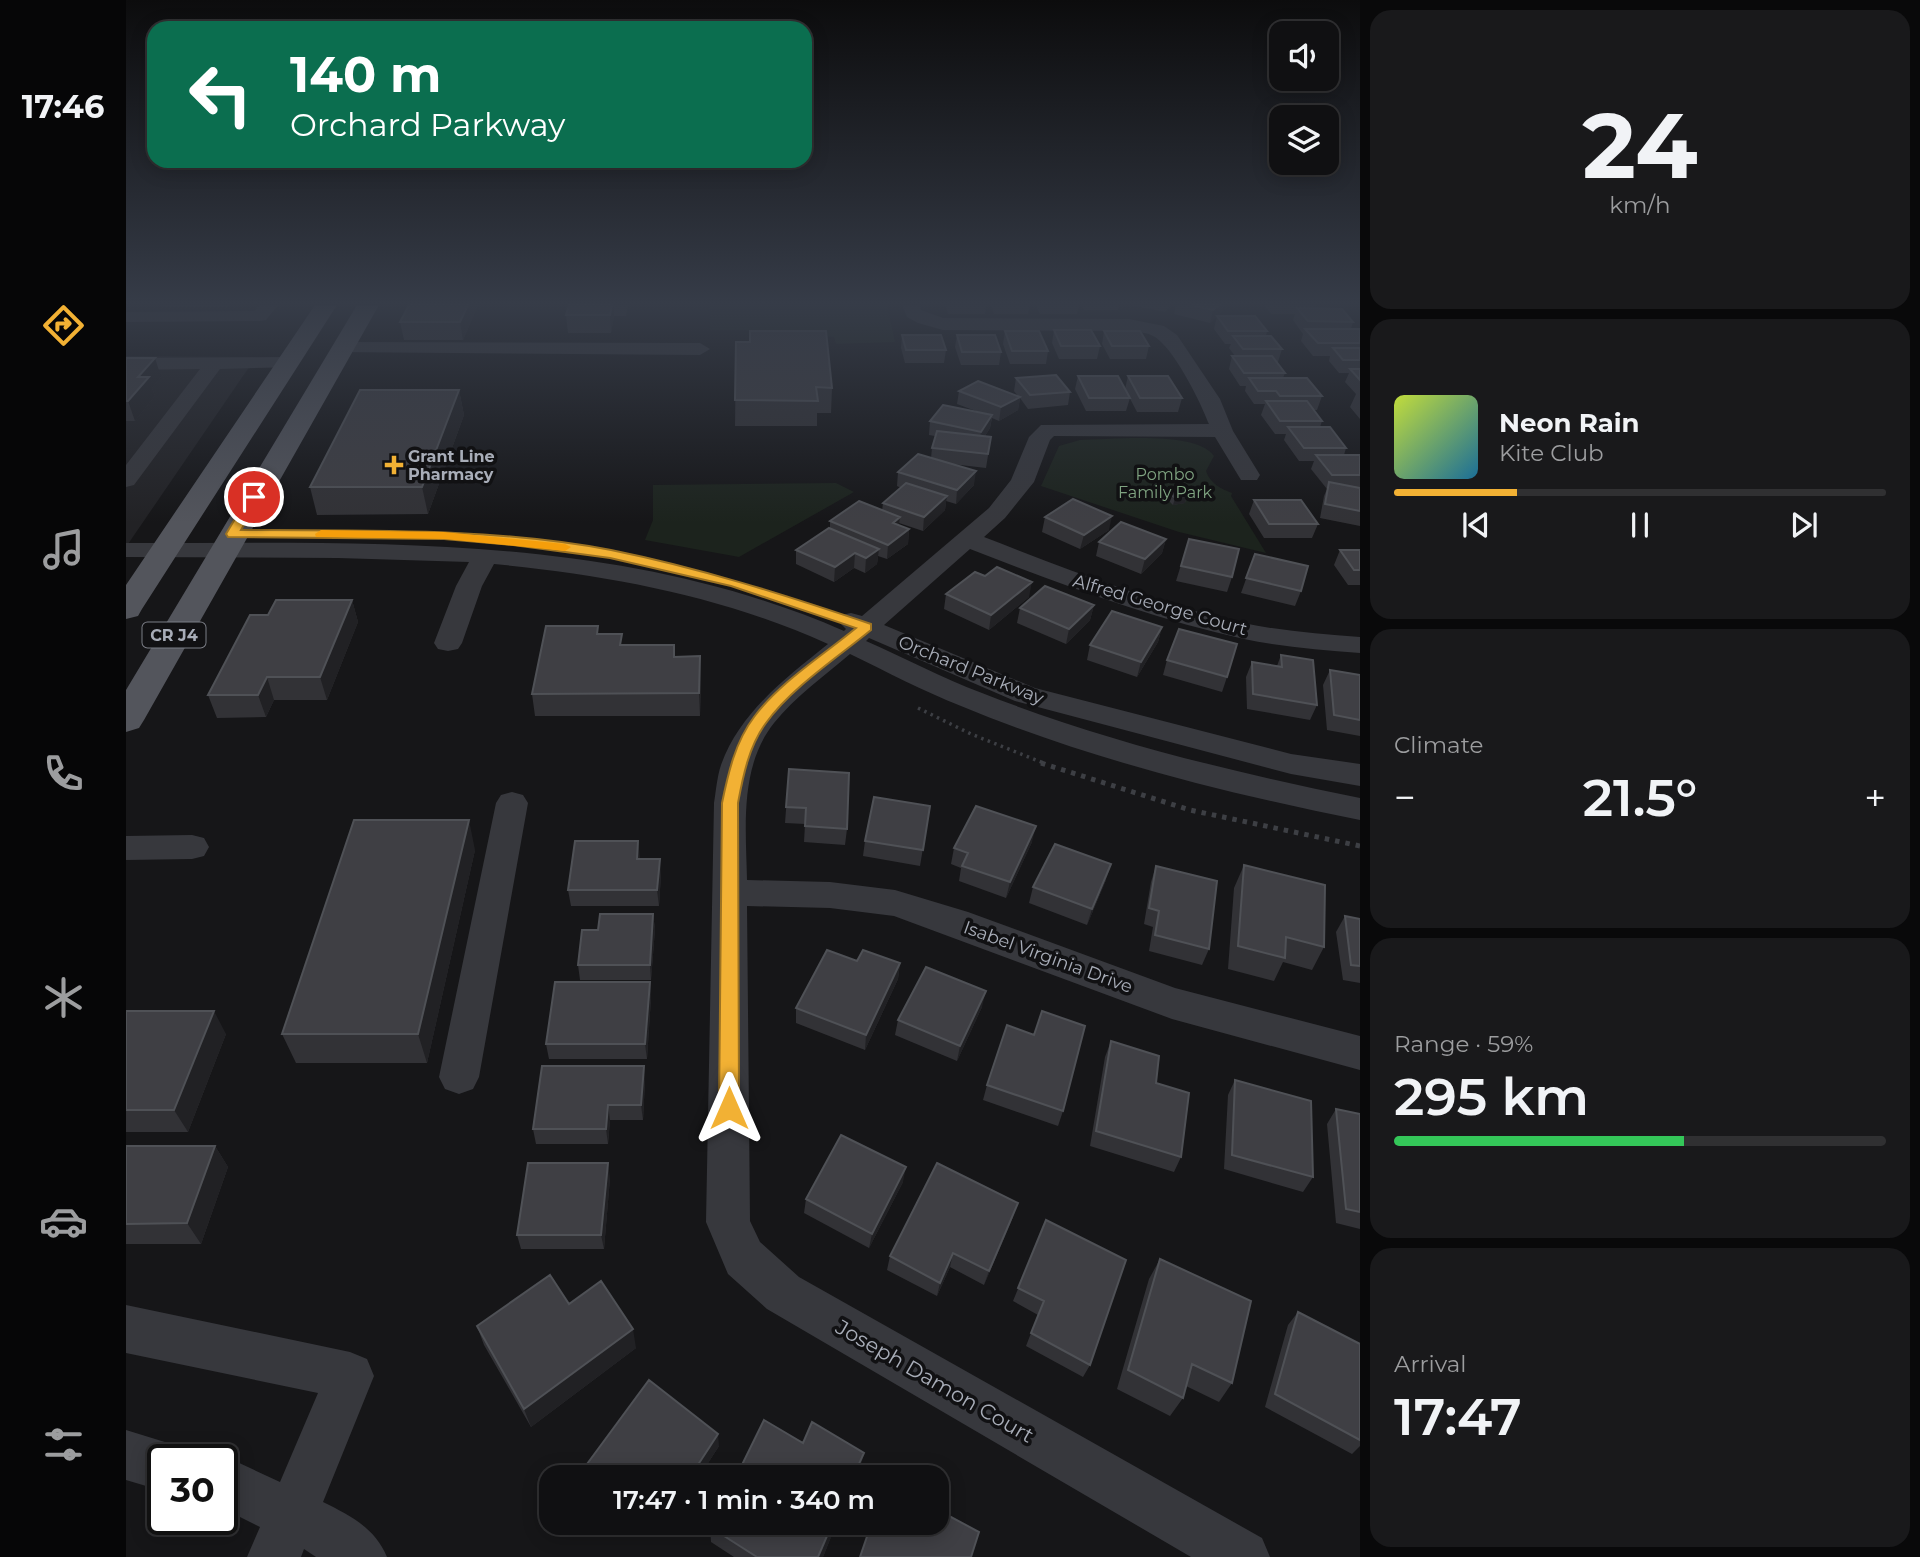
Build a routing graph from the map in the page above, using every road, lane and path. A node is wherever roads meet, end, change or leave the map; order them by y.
1 (204, 378) edge
2 (278, 378) edge
3 (325, 378) edge
4 (1196, 378) edge
5 (1222, 431) junction
6 (1249, 475) dead end
7 (126, 480) edge
8 (126, 533) edge
9 (966, 539) junction
10 (170, 542) junction
11 (227, 542) junction
12 (126, 550) edge
13 (485, 557) junction
14 (126, 609) edge
15 (856, 634) junction
16 (448, 643) dead end
17 (1360, 645) edge
18 (126, 720) edge
19 (1360, 775) edge
20 (512, 803) dead end
21 (1360, 809) edge
22 (192, 847) dead end
23 (126, 848) edge
24 (730, 893) junction
25 (1360, 1053) edge
26 (459, 1077) dead end
27 (126, 1329) edge
28 (126, 1455) edge
29 (147, 1461) edge
30 (238, 1495) edge
31 (284, 1536) edge
32 (360, 1557) edge
33 (1243, 1557) edge

1 - 7 street
2 - 10 main road, CR J4
3 - 11 main road, CR J4
4 - 5 street
5 - 6 street
5 - 9 street, Joseph Damon Court
8 - 10 street, Orchard Parkway
9 - 15 street, Joseph Damon Court
9 - 17 street, Alfred George Court
10 - 11 street, Orchard Parkway
10 - 12 street
10 - 14 main road, CR J4
11 - 13 street, Orchard Parkway
11 - 15 street, Orchard Parkway
11 - 18 main road, CR J4
13 - 15 street, Orchard Parkway
13 - 16 street
15 - 19 street, Orchard Parkway
15 - 21 street, Orchard Parkway
15 - 24 street, Joseph Damon Court
20 - 26 street
22 - 23 street
24 - 25 street, Isabel Virginia Drive
24 - 33 street, Joseph Damon Court
27 - 31 street
28 - 29 street
30 - 31 street
31 - 32 street

